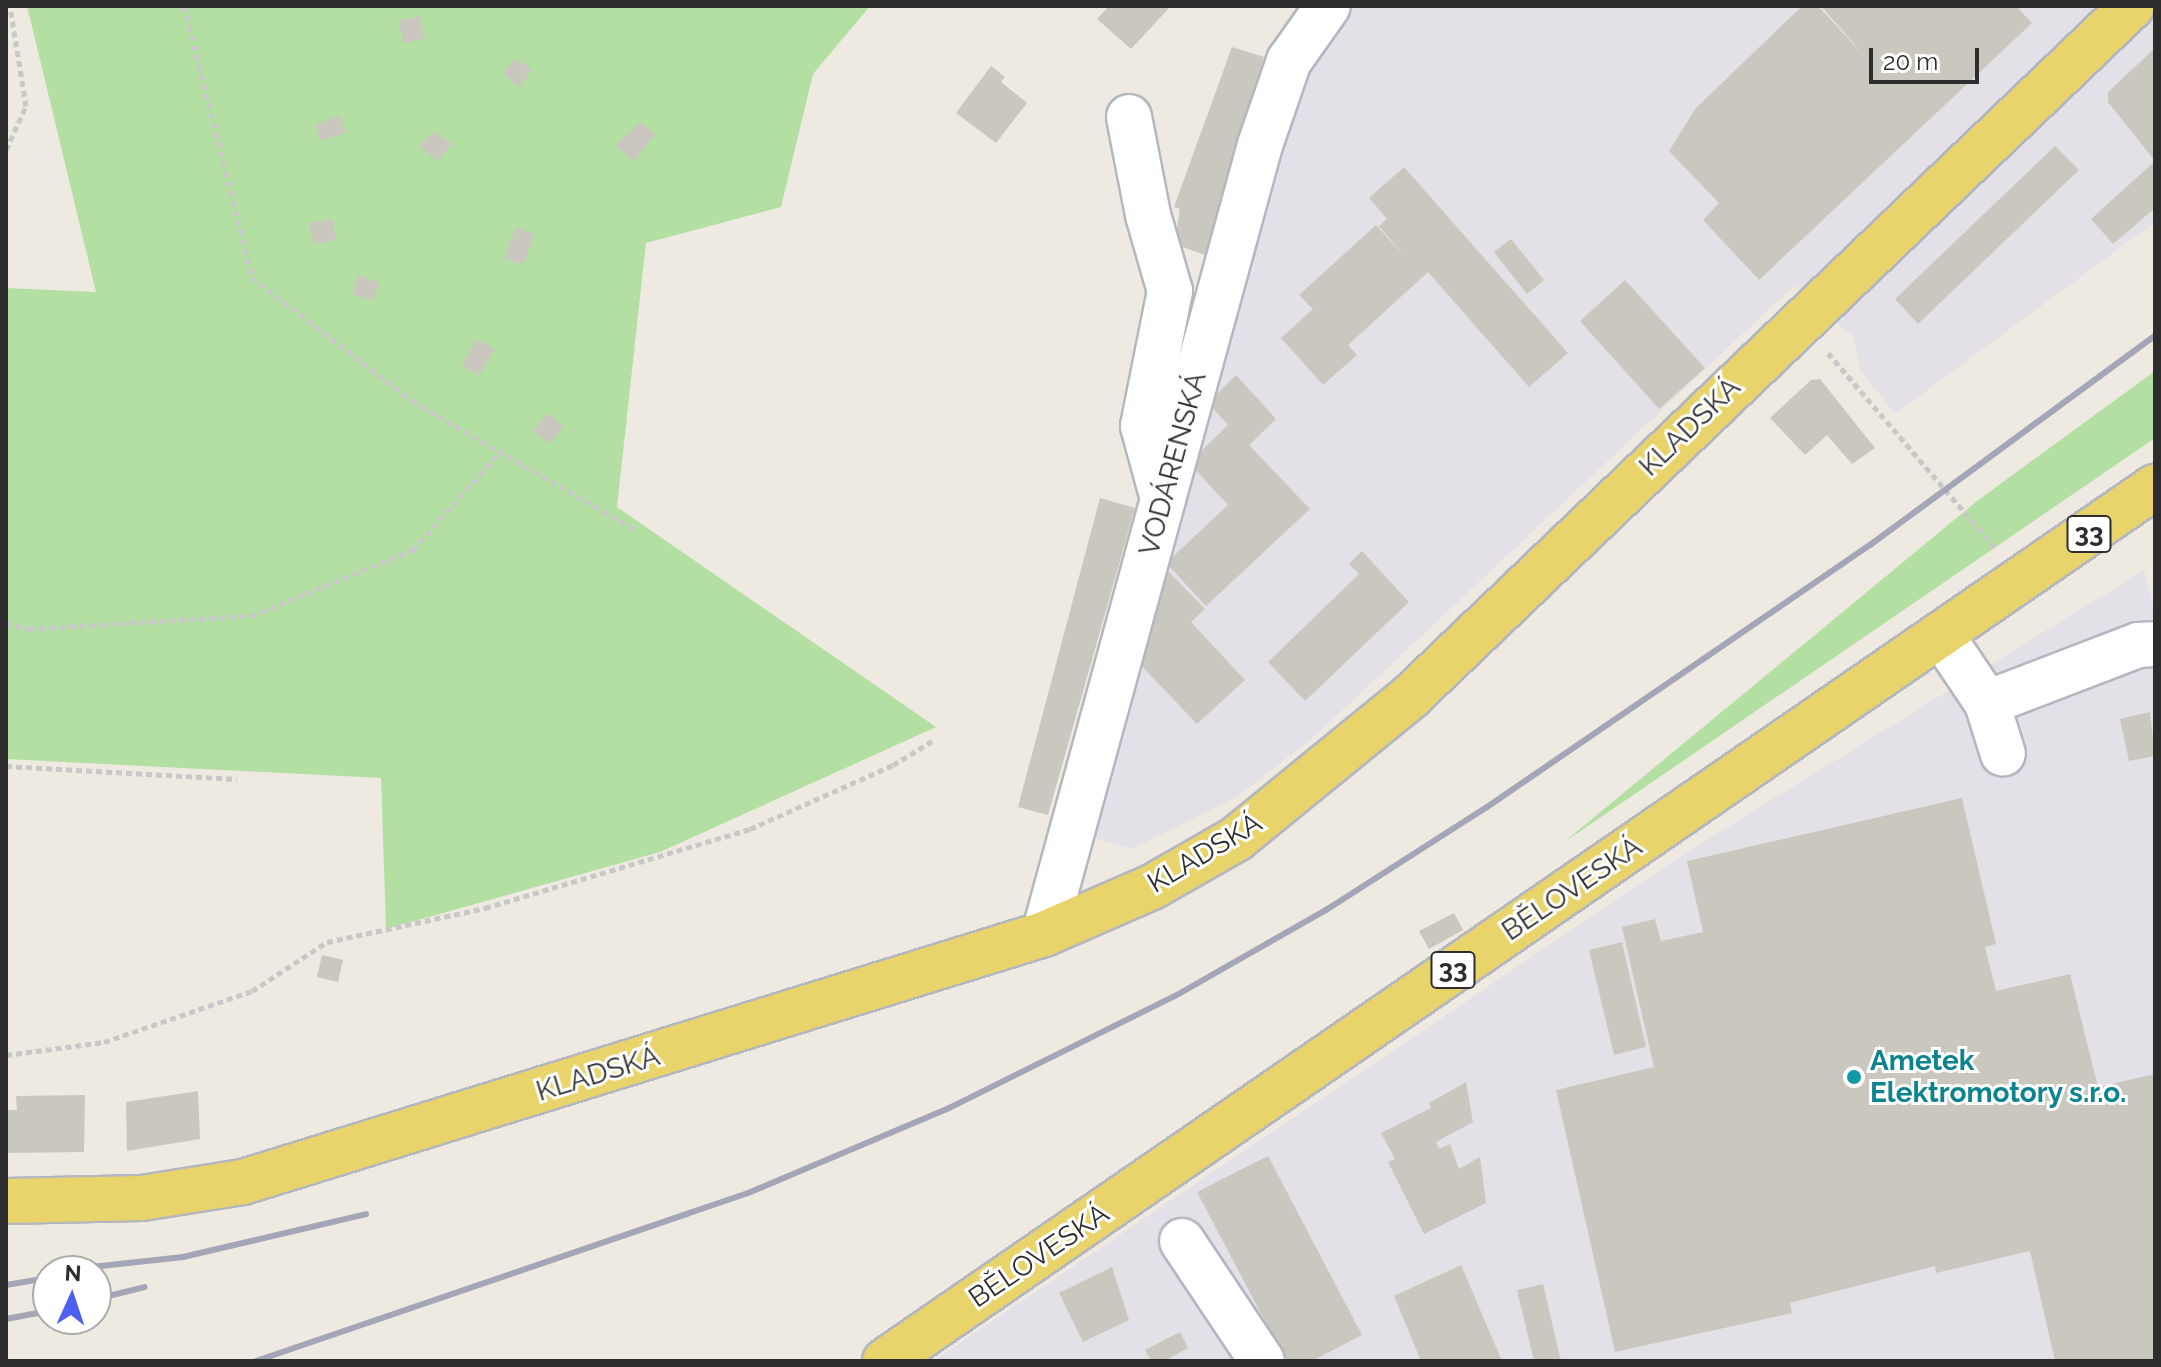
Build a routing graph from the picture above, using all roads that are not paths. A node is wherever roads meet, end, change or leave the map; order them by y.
1 (1328, 6) edge
2 (2132, 6) edge
3 (1129, 117) dead end
4 (2155, 487) edge
5 (1163, 499) junction
6 (1942, 636) junction
7 (2155, 644) edge
8 (1987, 703) junction
9 (2003, 754) dead end
10 (1044, 934) junction
11 (6, 1201) edge
12 (1182, 1241) dead end
13 (885, 1361) edge
14 (1262, 1361) edge

1 - 5 street, VODÁRENSKÁ
2 - 10 main road, KLADSKÁ
3 - 5 street
4 - 6 main road, BĚLOVESKÁ / 33
5 - 10 street, VODÁRENSKÁ
6 - 8 street
6 - 13 main road, BĚLOVESKÁ / 33
7 - 8 street
8 - 9 street
10 - 11 main road, KLADSKÁ
12 - 14 street

